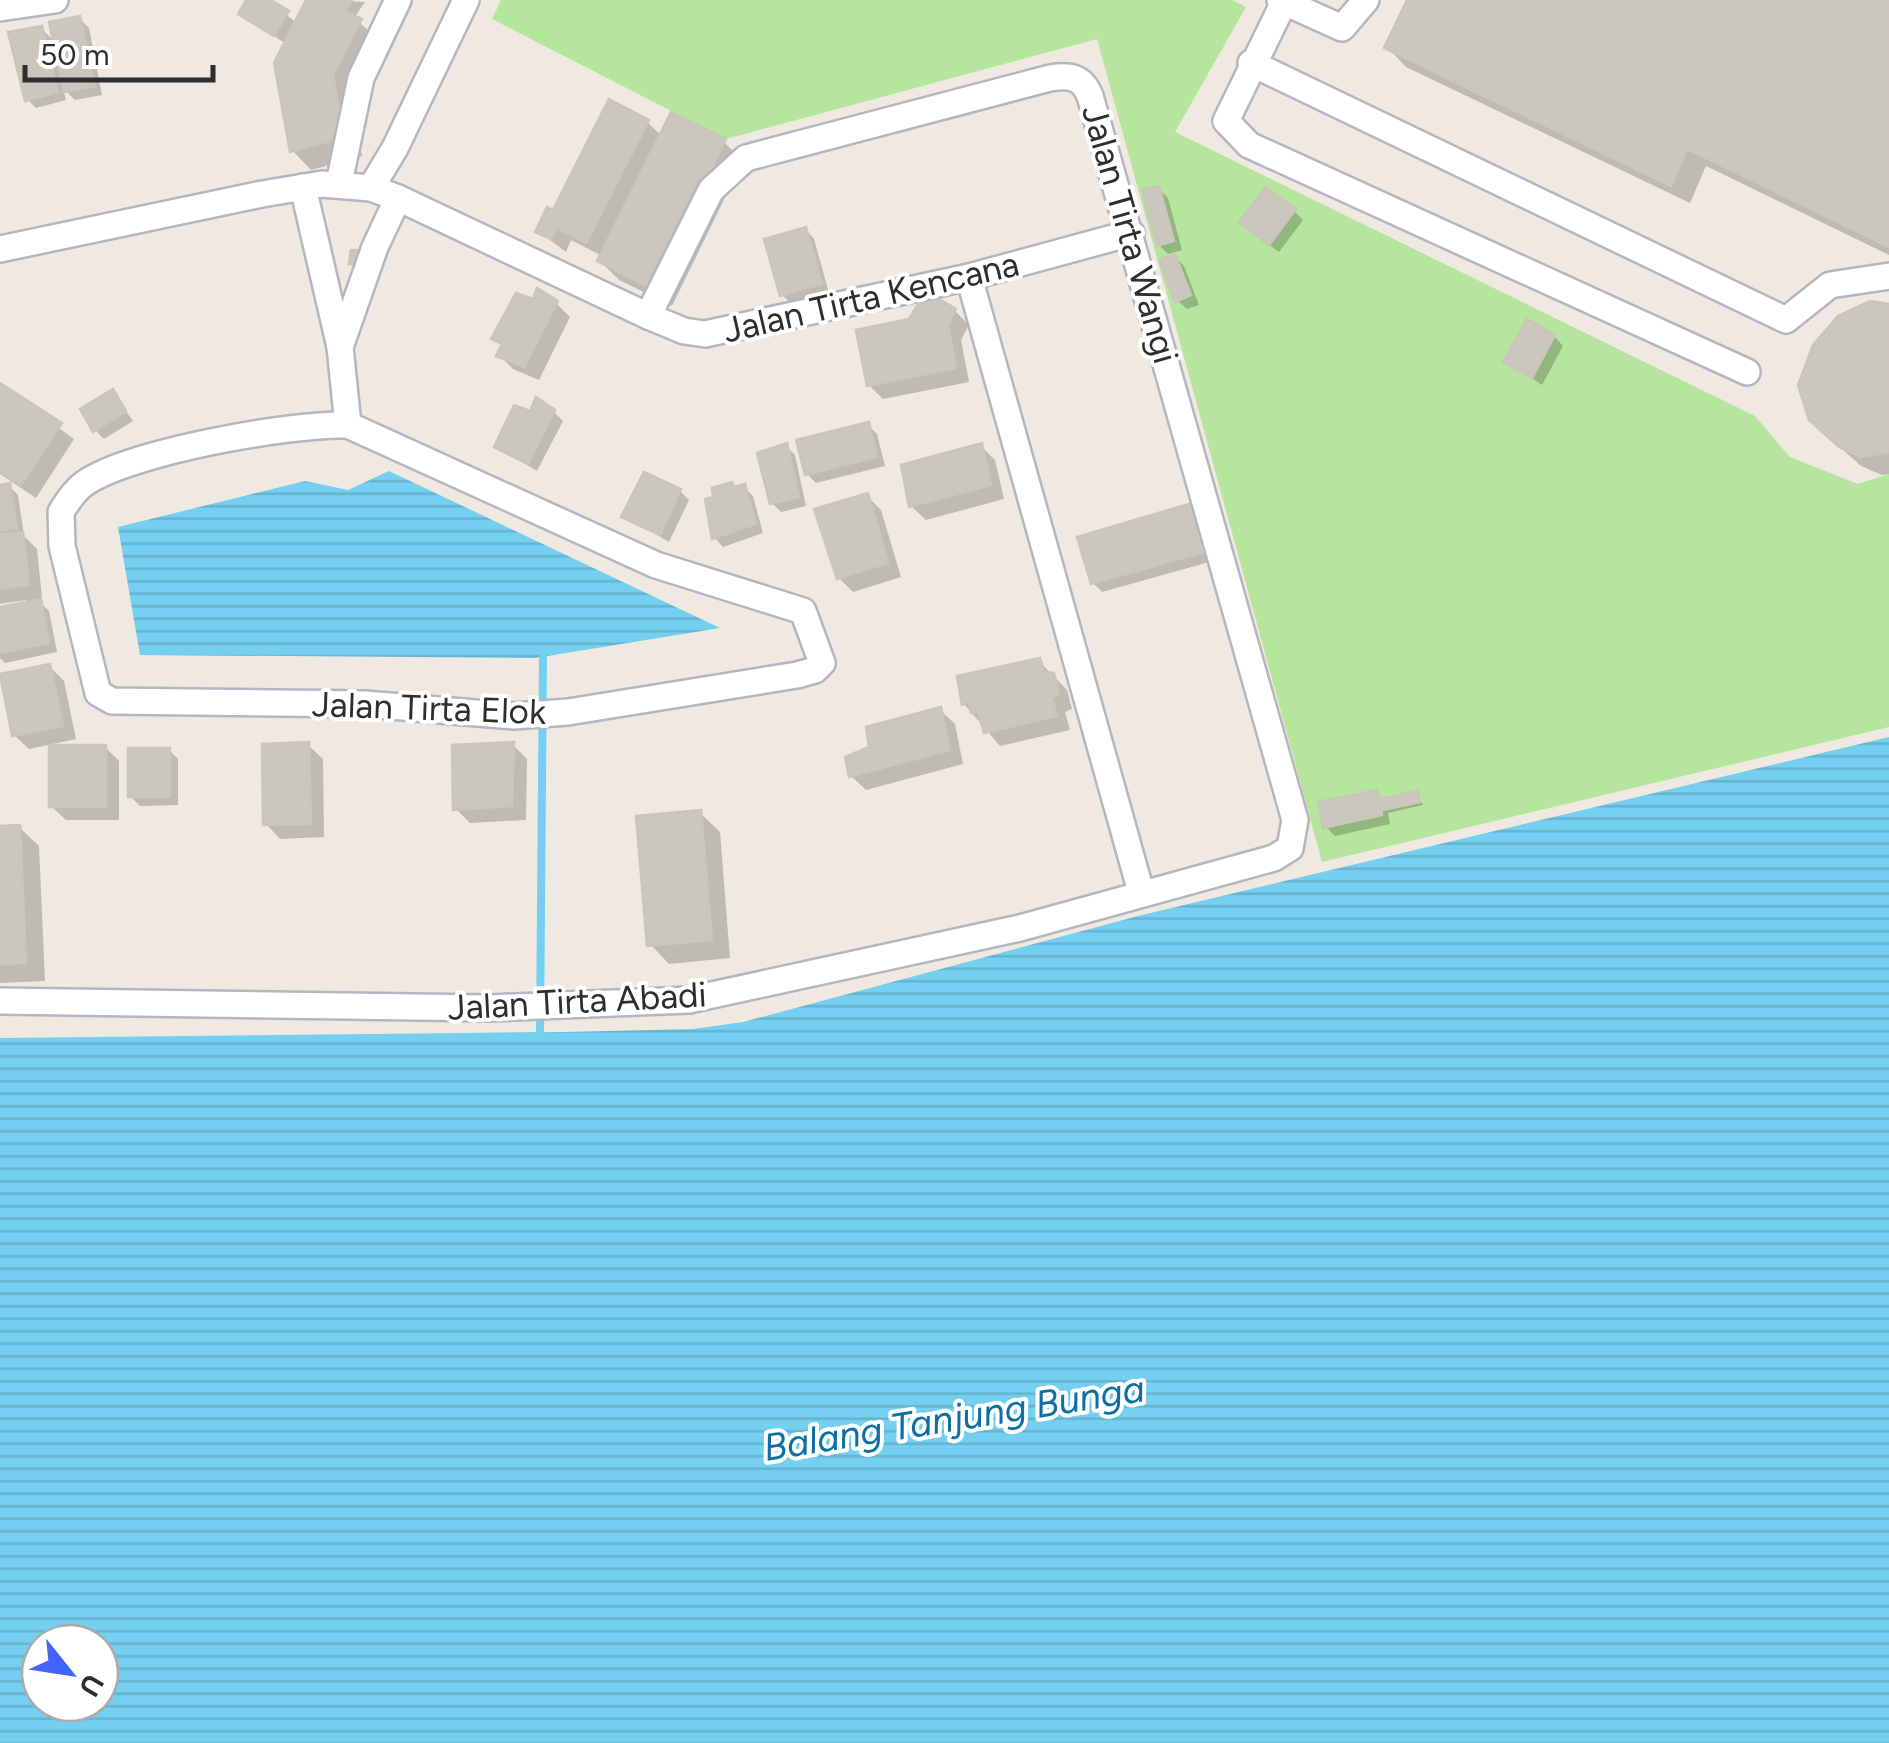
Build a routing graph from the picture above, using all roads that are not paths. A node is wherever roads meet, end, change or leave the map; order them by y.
1 (55, 0) edge
2 (398, 0) edge
3 (466, 0) edge
4 (1366, 0) edge
5 (1283, 1) edge
6 (0, 8) edge
7 (1251, 64) junction
8 (339, 184) junction
9 (303, 188) junction
10 (371, 188) junction
11 (398, 198) junction
12 (1131, 233) junction
13 (0, 249) edge
14 (1889, 276) edge
15 (969, 277) junction
16 (648, 316) junction
17 (340, 346) junction
18 (1747, 372) dead end
19 (348, 425) junction
20 (1290, 848) joint
21 (1141, 892) junction
22 (0, 1002) edge

1 - 6 street
2 - 8 street
3 - 10 street
4 - 5 street
5 - 7 street
7 - 14 street
7 - 18 street
8 - 9 street, Jalan Tirta Kencana
8 - 10 street, Jalan Tirta Kencana
9 - 13 street, Jalan Tirta Kencana
9 - 17 street
10 - 11 street, Jalan Tirta Kencana
11 - 16 street, Jalan Tirta Kencana
11 - 17 street
12 - 15 street, Jalan Tirta Kencana
12 - 16 street, Jalan Tirta Wangi
12 - 20 street, Jalan Tirta Wangi
15 - 16 street, Jalan Tirta Kencana
15 - 21 street
17 - 19 street
19 - 19 street, Jalan Tirta Elok
20 - 21 street, Jalan Tirta Abadi
21 - 22 street, Jalan Tirta Abadi

